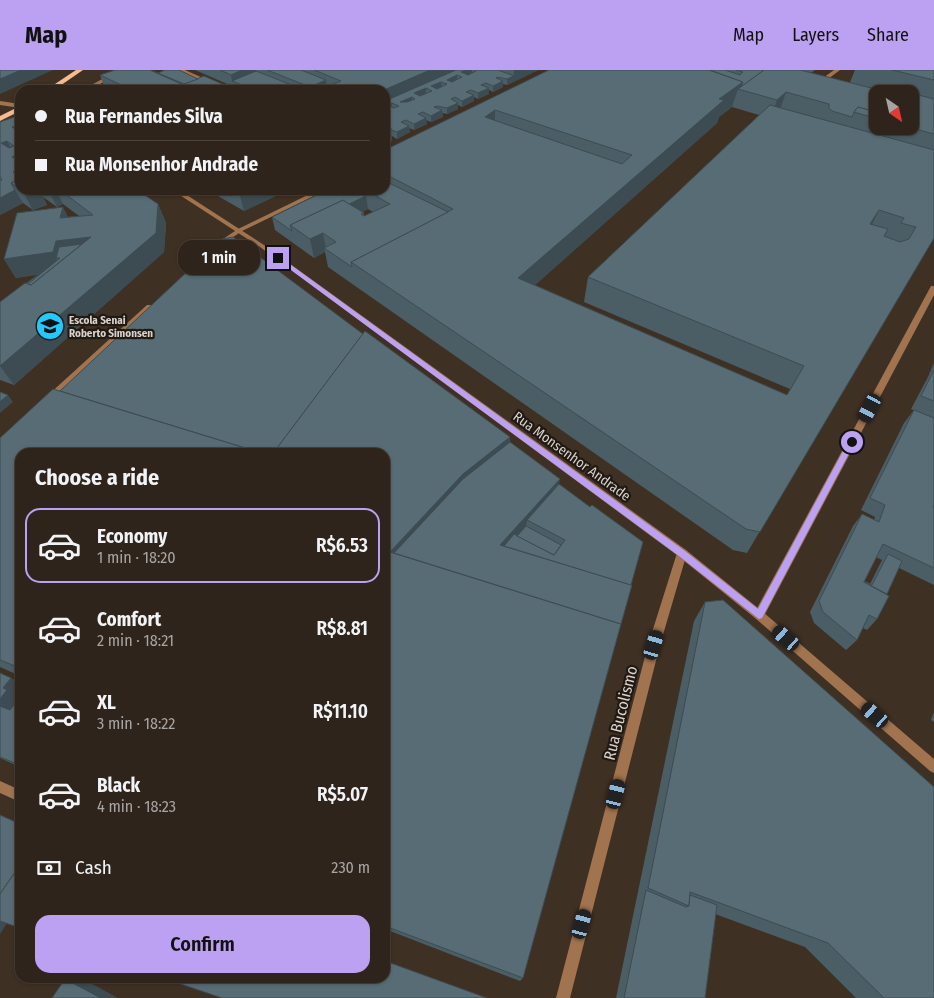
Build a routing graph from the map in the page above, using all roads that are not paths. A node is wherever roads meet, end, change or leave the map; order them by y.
1 (80, 70) edge
2 (123, 70) edge
3 (181, 70) edge
4 (837, 70) edge
5 (808, 82) edge
6 (57, 85) edge
7 (94, 85) edge
8 (216, 85) edge
9 (817, 85) junction
10 (824, 87) edge
11 (0, 103) edge
12 (15, 106) edge
13 (15, 110) edge
14 (15, 116) edge
15 (0, 120) edge
16 (183, 195) edge
17 (313, 195) edge
18 (240, 230) junction
19 (213, 250) edge
20 (934, 288) edge
21 (160, 298) edge
22 (44, 404) edge
23 (682, 553) junction
24 (759, 615) junction
25 (934, 767) edge
26 (0, 787) edge
27 (15, 794) edge
28 (563, 998) edge

1 - 6 main road
2 - 7 street
3 - 8 street
4 - 9 street
5 - 9 street
9 - 10 street
11 - 12 street
13 - 15 main road
14 - 15 main road
16 - 18 street, Rua Monsenhor Andrade
17 - 18 street
18 - 19 street
18 - 23 street, Rua Monsenhor Andrade
20 - 24 street
21 - 22 street
23 - 24 street, Rua Monsenhor Andrade
23 - 28 street, Rua Bucolismo
24 - 25 street, Rua Monsenhor Andrade
26 - 27 street

